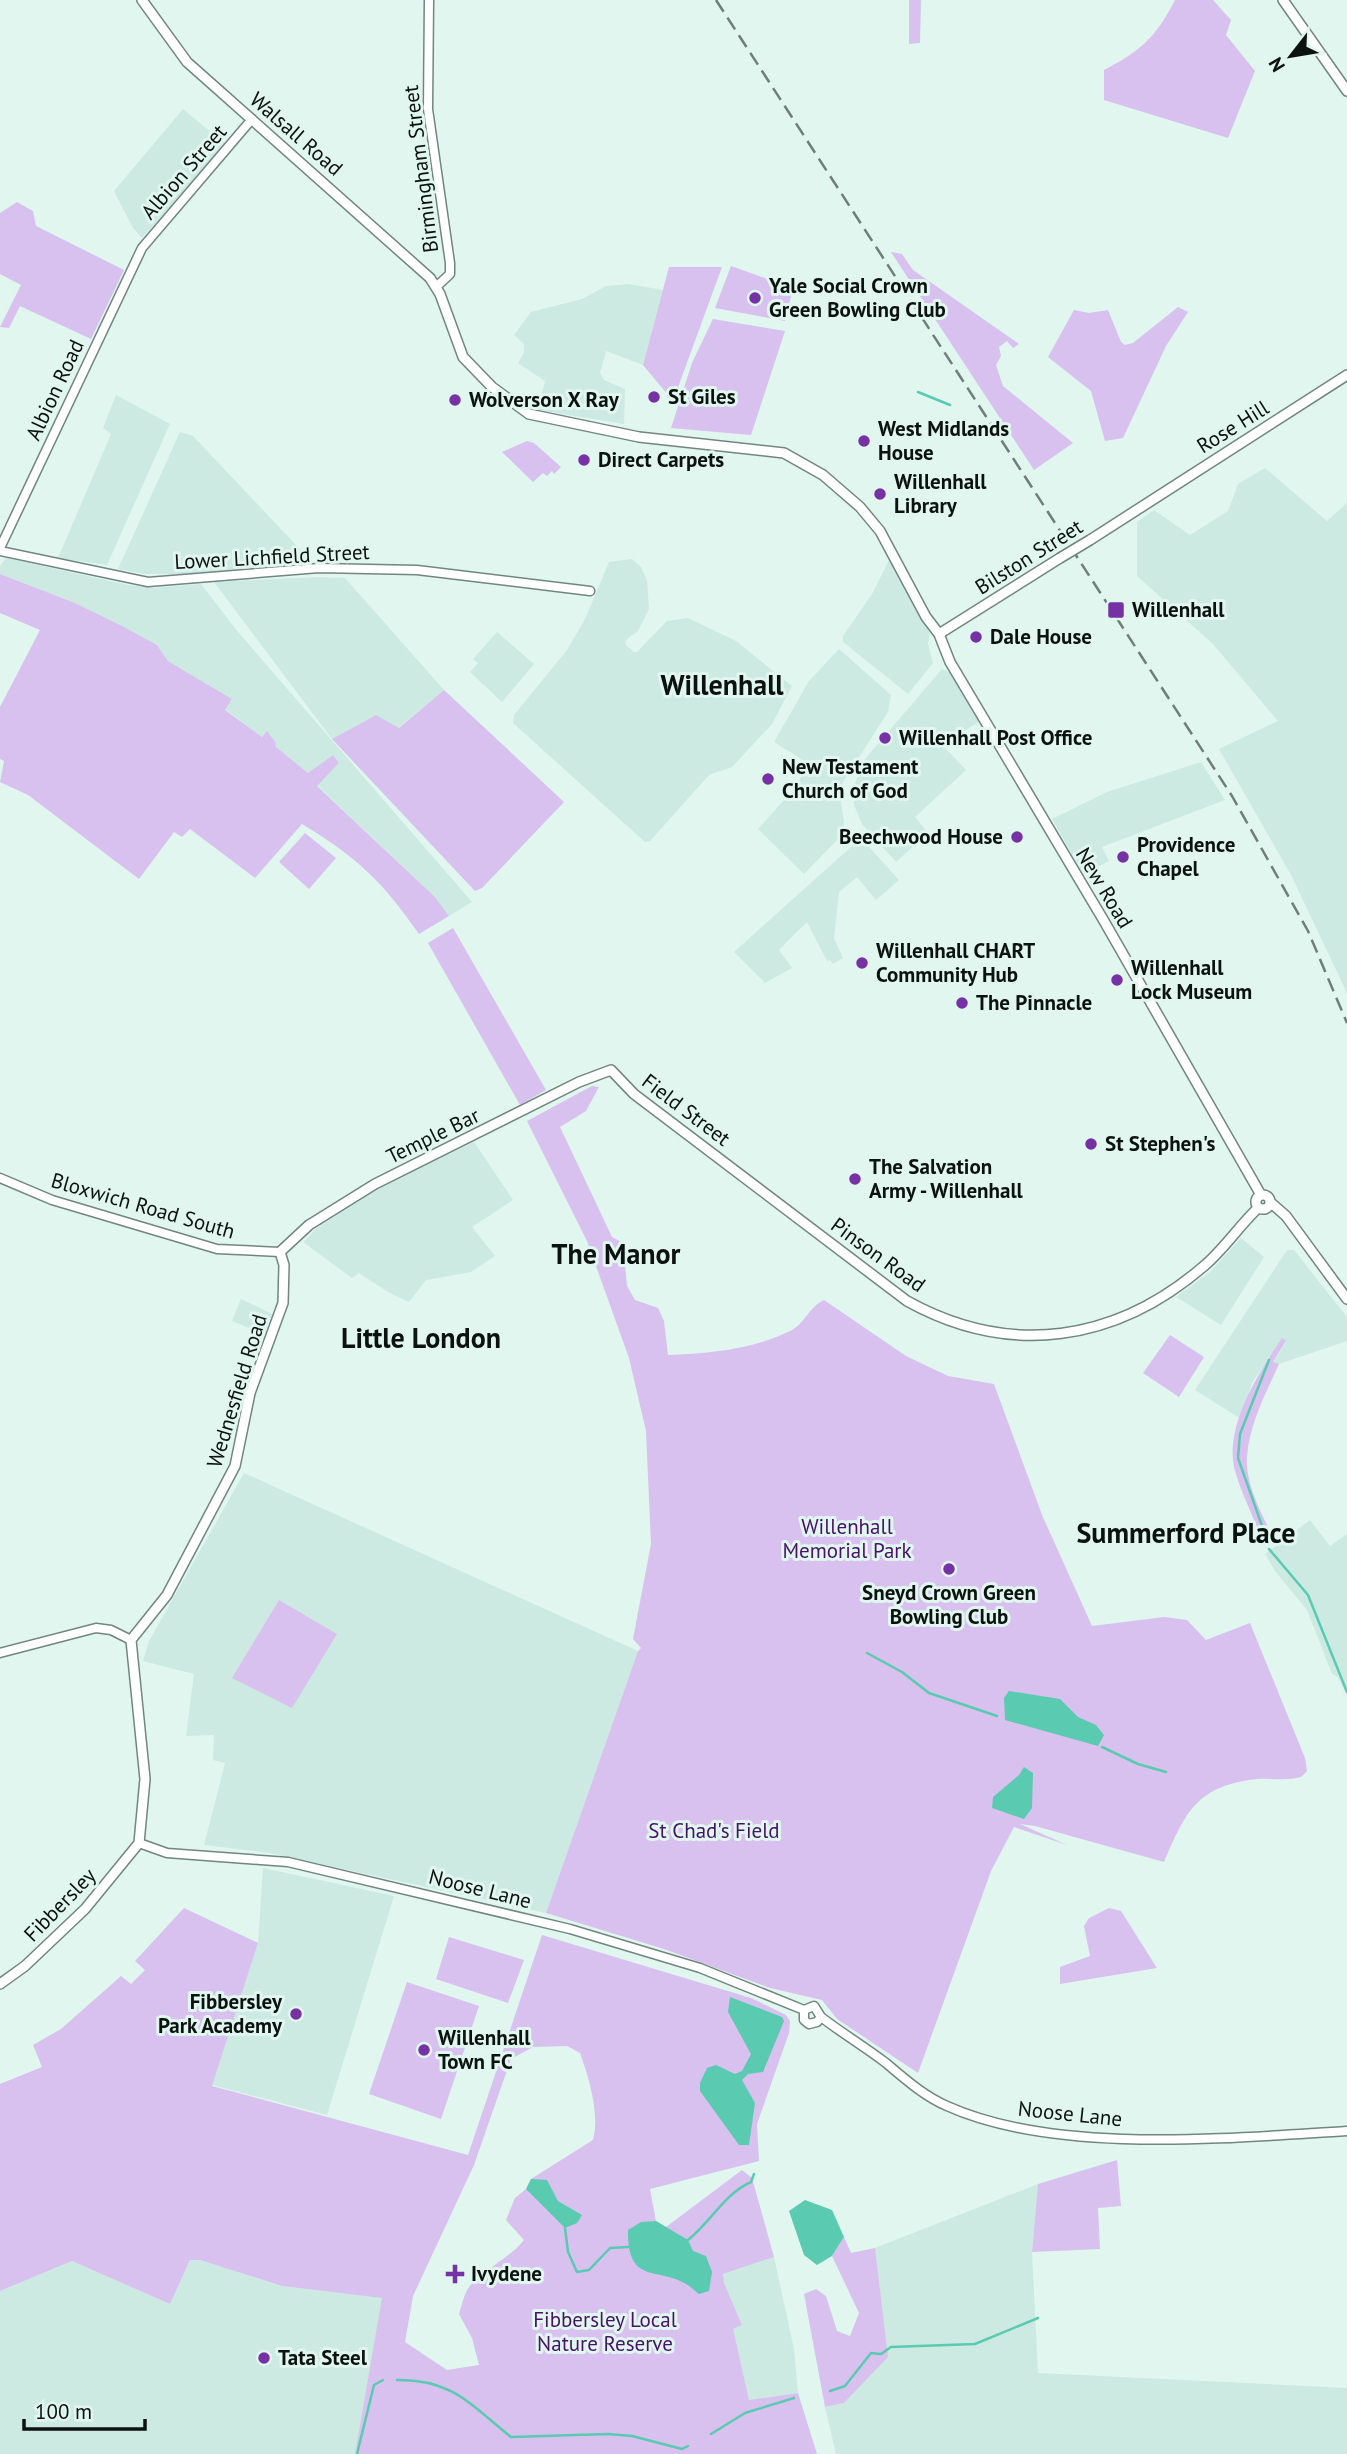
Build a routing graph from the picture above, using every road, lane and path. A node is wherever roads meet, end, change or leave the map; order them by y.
1 (142, 0) edge
2 (429, 0) edge
3 (1283, 0) edge
4 (1347, 91) edge
5 (252, 119) junction
6 (142, 248) joint
7 (436, 288) junction
8 (1347, 375) edge
9 (1137, 509) joint
10 (0, 549) edge
11 (590, 591) dead end
12 (939, 634) junction
13 (611, 1070) joint
14 (742, 1175) joint
15 (0, 1178) edge
16 (1265, 1206) junction
17 (280, 1252) junction
18 (1347, 1298) edge
19 (131, 1640) junction
20 (0, 1653) edge
21 (139, 1843) junction
22 (0, 1984) edge
23 (804, 2010) junction
24 (821, 2017) junction
25 (1347, 2131) edge

1 - 5 main road, Walsall Road
2 - 7 street, Birmingham Street
3 - 4 main road
5 - 6 street, Albion Street
5 - 7 main road, Walsall Road
6 - 10 street, Albion Road
7 - 12 main road, Walsall Road
8 - 9 main road, Rose Hill
9 - 12 main road, Bilston Street, bridge
10 - 11 street, Lower Lichfield Street
12 - 16 main road, New Road
13 - 14 main road, Field Street
13 - 17 main road, Temple Bar
14 - 16 main road, Pinson Road
15 - 17 street, Bloxwich Road South
16 - 18 main road
17 - 19 main road, Wednesfield Road
19 - 20 street
19 - 21 main road
21 - 22 main road, Fibbersley
21 - 23 street, Noose Lane
23 - 24 street
23 - 24 street
24 - 25 street, Noose Lane

